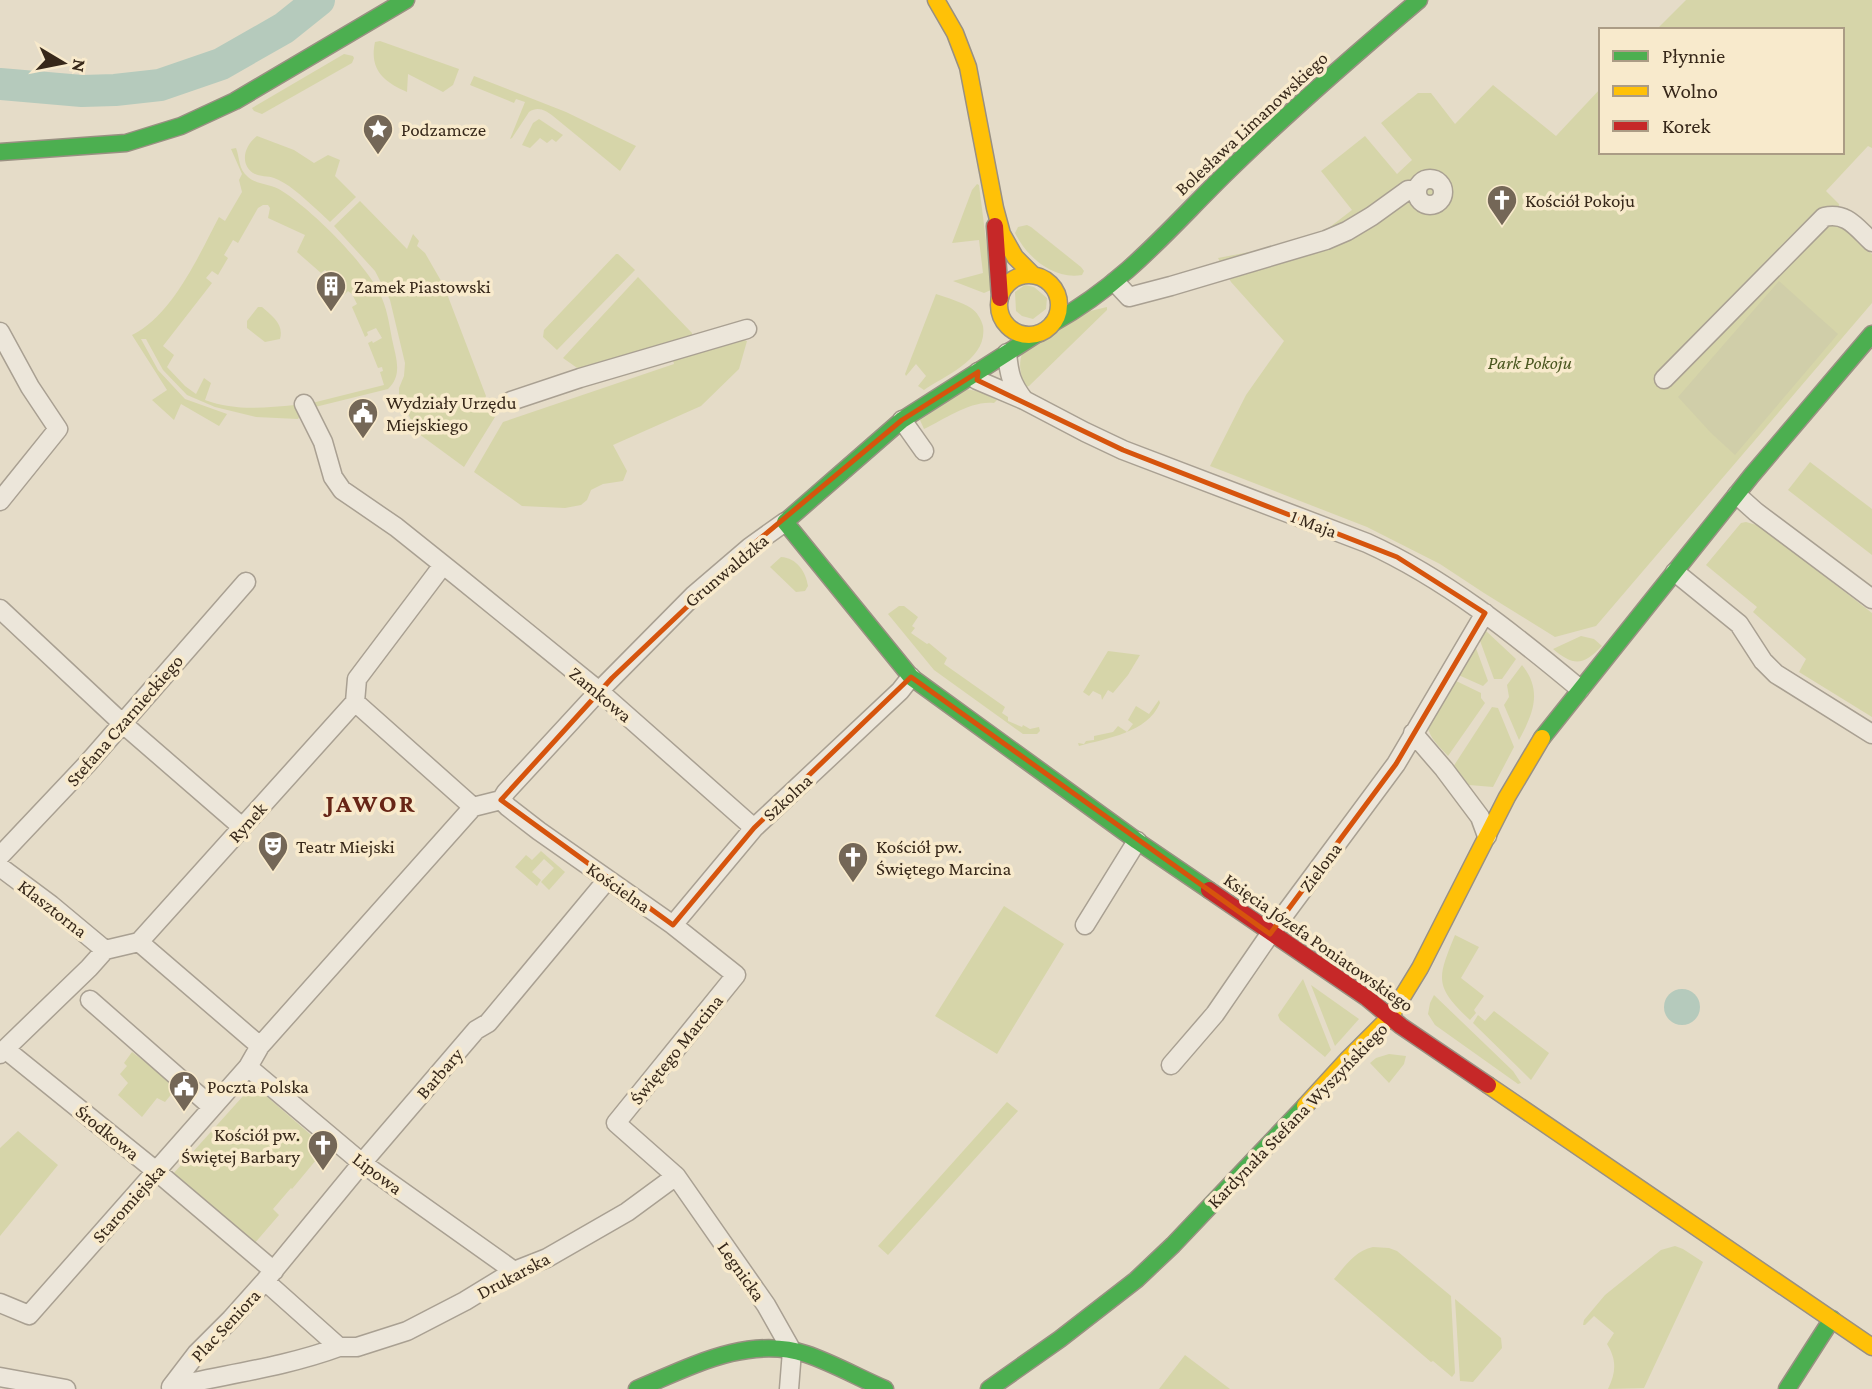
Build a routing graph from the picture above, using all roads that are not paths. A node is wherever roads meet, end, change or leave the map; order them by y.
1 (406, 0) edge
2 (936, 0) edge
3 (1419, 0) edge
4 (0, 152) edge
5 (1416, 190) dead end
6 (995, 208) junction
7 (1872, 242) edge
8 (1033, 275) junction
9 (1115, 282) junction
10 (1056, 292) junction
11 (1000, 304) junction
12 (1053, 323) junction
13 (747, 329) dead end
14 (0, 332) edge
15 (1037, 334) junction
16 (1872, 334) edge
17 (998, 343) junction
18 (978, 372) junction
19 (1664, 379) dead end
20 (1024, 400) junction
21 (511, 401) dead end
22 (304, 404) dead end
23 (902, 420) junction
24 (925, 451) dead end
25 (1737, 495) junction
26 (0, 501) edge
27 (785, 522) junction
28 (443, 565) junction
29 (1675, 572) junction
30 (246, 582) dead end
31 (1872, 598) edge
32 (0, 608) edge
33 (1485, 613) junction
34 (912, 677) junction
35 (1580, 689) junction
36 (599, 691) junction
37 (355, 702) junction
38 (122, 723) junction
39 (1413, 733) junction
40 (1872, 734) edge
41 (502, 800) junction
42 (472, 807) junction
43 (242, 827) junction
44 (754, 828) junction
45 (1488, 836) junction
46 (1137, 841) junction
47 (0, 856) edge
48 (0, 867) edge
49 (607, 880) junction
50 (673, 925) junction
51 (1084, 925) dead end
52 (1270, 933) junction
53 (139, 942) junction
54 (105, 950) junction
55 (736, 975) joint
56 (90, 1000) dead end
57 (1390, 1017) junction
58 (260, 1046) junction
59 (3, 1051) edge
60 (1171, 1065) dead end
61 (248, 1067) junction
62 (212, 1107) junction
63 (616, 1123) joint
64 (362, 1163) junction
65 (156, 1171) junction
66 (676, 1176) junction
67 (514, 1271) junction
68 (270, 1276) junction
69 (0, 1303) edge
70 (1832, 1319) junction
71 (339, 1347) junction
72 (1872, 1347) edge
73 (792, 1351) junction
74 (0, 1377) edge
75 (165, 1388) edge
76 (66, 1389) edge
77 (637, 1389) edge
78 (789, 1389) edge
79 (885, 1389) edge
80 (989, 1389) edge
81 (1787, 1389) edge

1 - 4 street
2 - 6 street
3 - 9 street, Bolesława Limanowskiego
5 - 9 street
6 - 8 street
6 - 11 street
7 - 19 street
8 - 10 street
8 - 11 street
9 - 10 street
9 - 12 street, Bolesława Limanowskiego
10 - 12 street
11 - 15 street
11 - 17 street
12 - 15 street
13 - 21 street
14 - 26 street
15 - 17 street, Grunwaldzka
16 - 25 street, Kardynała Stefana Wyszyńskiego
17 - 18 street, Grunwaldzka
17 - 20 street
18 - 20 street, 1 Maja
18 - 23 street, Grunwaldzka
20 - 33 street, 1 Maja
22 - 28 street, Zamkowa
23 - 24 street
23 - 27 street, Grunwaldzka
25 - 29 street, Kardynała Stefana Wyszyńskiego
25 - 31 street
27 - 34 street, Księcia Józefa Poniatowskiego
27 - 36 street, Grunwaldzka
28 - 36 street, Zamkowa
28 - 37 street
29 - 35 street, Kardynała Stefana Wyszyńskiego
29 - 40 street
30 - 38 street, Stefana Czarnieckiego
32 - 38 street
33 - 35 street, 1 Maja
33 - 39 street, Zielona
34 - 44 street, Szkolna
34 - 46 street, Księcia Józefa Poniatowskiego
35 - 45 street, Kardynała Stefana Wyszyńskiego
36 - 41 street, Grunwaldzka
36 - 44 street, Zamkowa
37 - 42 street
37 - 43 street, Rynek
38 - 43 street
38 - 47 street, Stefana Czarnieckiego
39 - 45 street
39 - 52 street, Zielona
41 - 42 street
41 - 49 street, Kościelna
42 - 58 street
43 - 53 street, Rynek
44 - 50 street, Szkolna
45 - 57 street, Kardynała Stefana Wyszyńskiego
46 - 51 street
46 - 52 street, Księcia Józefa Poniatowskiego
48 - 54 street, Klasztorna
49 - 50 street, Kościelna
49 - 64 street, Barbary
50 - 55 street, Kościelna
52 - 57 street, Księcia Józefa Poniatowskiego
52 - 60 street, Zielona
53 - 54 street
53 - 58 street
54 - 59 street
55 - 63 street, Świętego Marcina
56 - 62 street
57 - 70 street, Księcia Józefa Poniatowskiego
57 - 80 street, Kardynała Stefana Wyszyńskiego
58 - 61 street
59 - 65 street, Środkowa
61 - 62 street, Staromiejska
61 - 64 street, Lipowa
62 - 65 street, Staromiejska
63 - 66 street, Legnicka
64 - 67 street, Lipowa
64 - 68 street, Barbary
65 - 68 street, Środkowa
65 - 69 street, Staromiejska
66 - 67 street, Drukarska
66 - 73 street, Legnicka
67 - 71 street, Drukarska
68 - 71 street, Plac Seniora
68 - 75 street, Plac Seniora
70 - 72 street, Księcia Józefa Poniatowskiego
70 - 81 street
71 - 75 street, Plac Seniora
73 - 77 street
73 - 78 street
73 - 79 street
74 - 76 street

